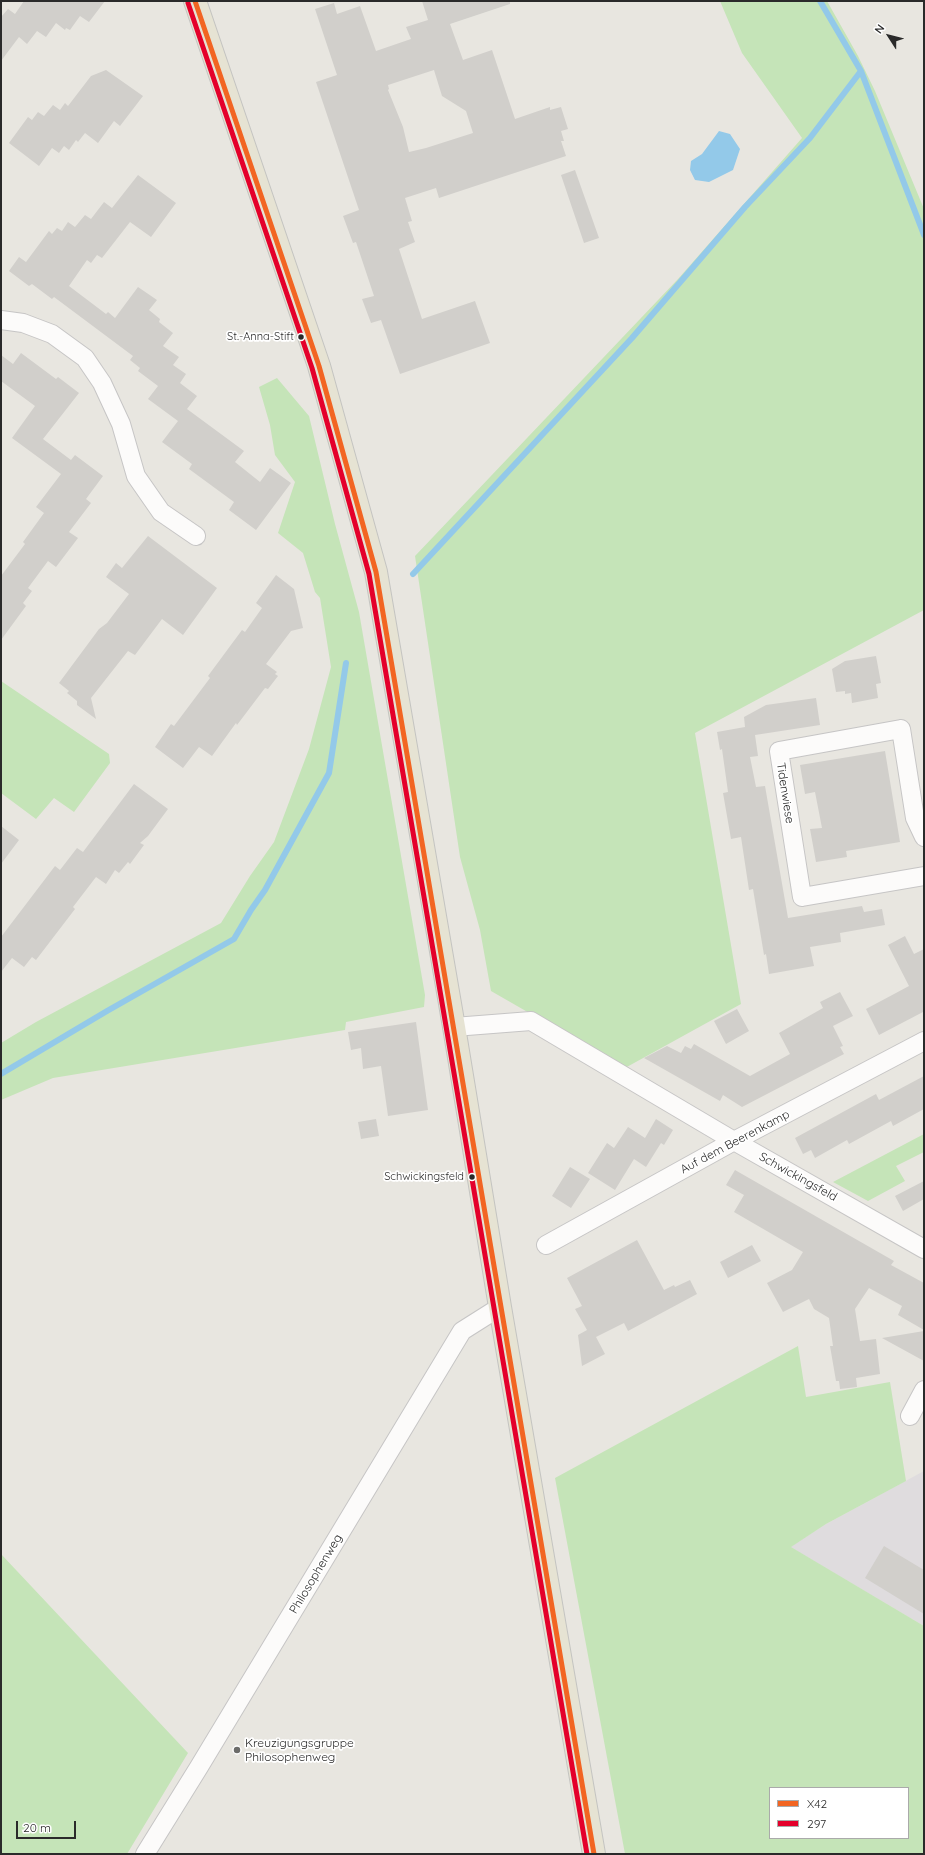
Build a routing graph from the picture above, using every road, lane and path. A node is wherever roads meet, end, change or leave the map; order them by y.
1 (195, 1) edge
2 (1, 320) edge
3 (196, 536) dead end
4 (924, 837) edge
5 (924, 876) edge
6 (454, 1027) junction
7 (924, 1041) edge
8 (734, 1141) junction
9 (546, 1245) dead end
10 (924, 1249) edge
11 (500, 1307) junction
12 (924, 1390) edge
13 (910, 1416) dead end
14 (145, 1854) edge
15 (594, 1854) edge

1 - 6 main road
2 - 3 street
4 - 5 street, Tidenwiese
6 - 8 street, Schwickingsfeld
6 - 11 main road
7 - 8 street, Auf dem Beerenkamp
8 - 9 street, Auf dem Beerenkamp
8 - 10 street, Schwickingsfeld
11 - 14 street, Philosophenweg
11 - 15 main road
12 - 13 street

